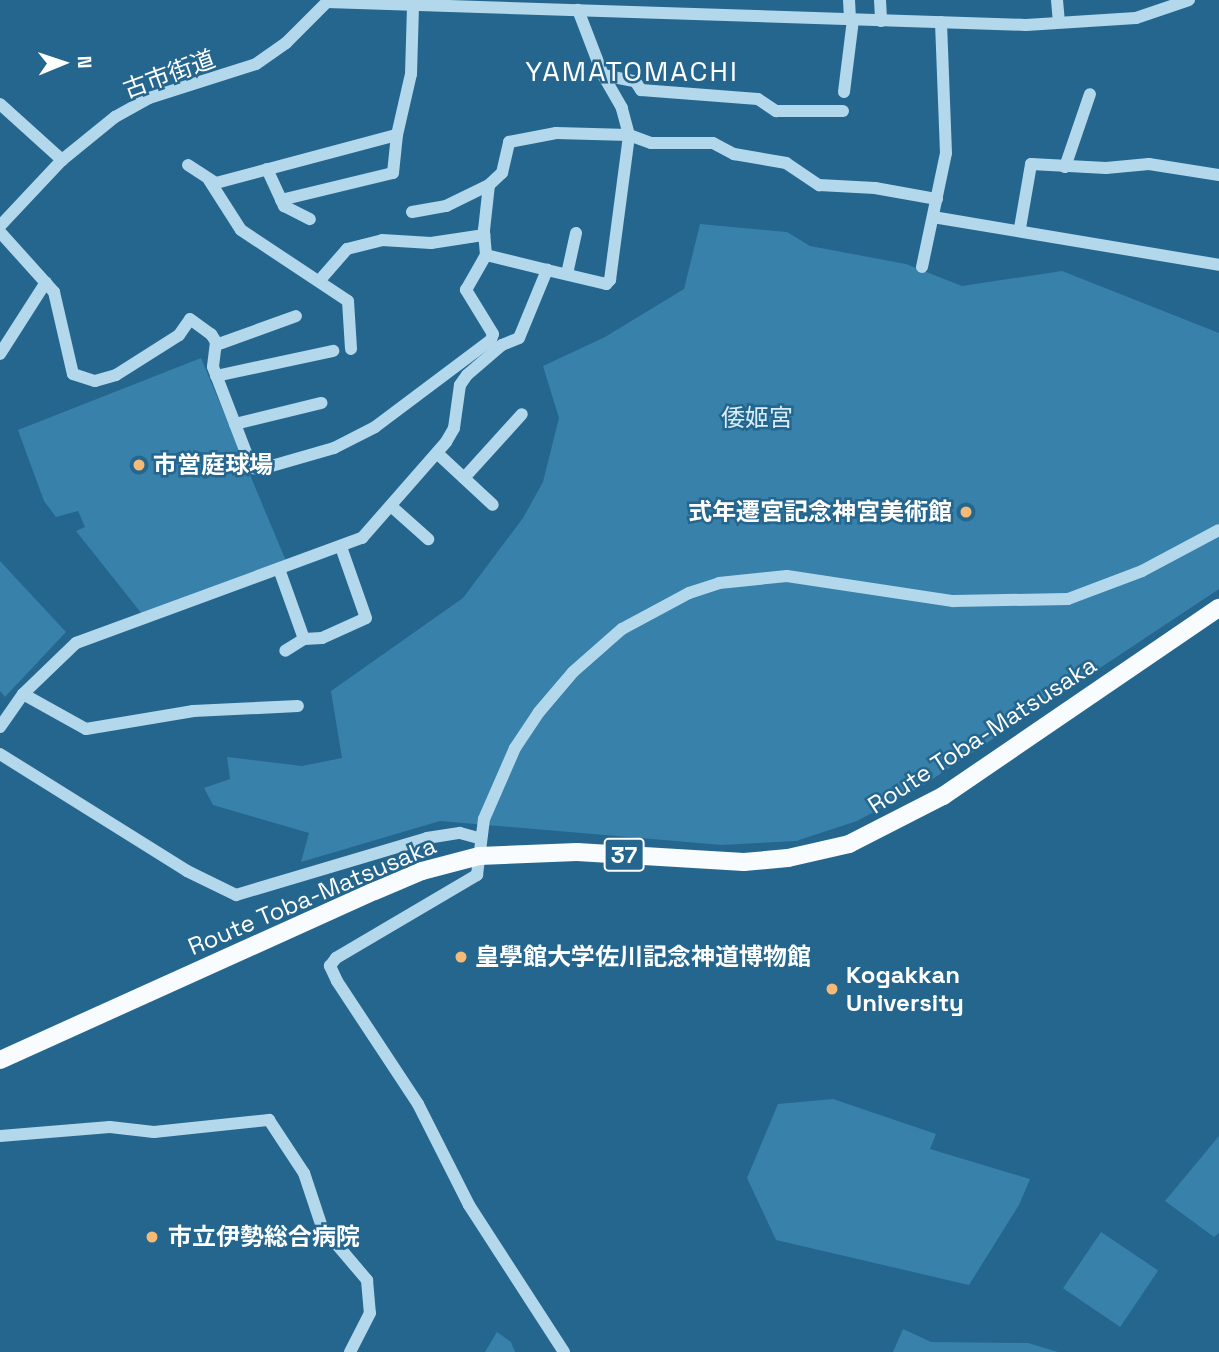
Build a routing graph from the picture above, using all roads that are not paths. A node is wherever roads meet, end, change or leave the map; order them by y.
1 (679, 0) edge
2 (849, 0) edge
3 (880, 0) edge
4 (1057, 0) edge
5 (1189, 0) edge
6 (328, 1) edge
7 (412, 5) junction
8 (578, 10) junction
9 (678, 14) junction
10 (851, 20) junction
11 (881, 21) junction
12 (941, 22) junction
13 (1059, 22) junction
14 (603, 75) junction
15 (844, 92) dead end
16 (1090, 94) dead end
17 (0, 104) edge
18 (843, 111) dead end
19 (397, 135) junction
20 (629, 135) junction
21 (62, 160) junction
22 (188, 165) dead end
23 (1065, 167) junction
24 (267, 169) junction
25 (1219, 175) edge
26 (209, 180) junction
27 (489, 186) junction
28 (937, 199) junction
29 (281, 200) junction
30 (412, 212) dead end
31 (933, 217) junction
32 (310, 219) dead end
33 (0, 226) edge
34 (1020, 228) junction
35 (0, 232) edge
36 (576, 233) dead end
37 (484, 235) junction
38 (486, 255) junction
39 (1219, 265) edge
40 (922, 267) dead end
41 (547, 270) junction
42 (567, 274) junction
43 (320, 280) junction
44 (46, 282) junction
45 (296, 316) dead end
46 (216, 345) junction
47 (351, 349) dead end
48 (333, 351) dead end
49 (0, 354) edge
50 (216, 376) junction
51 (321, 402) dead end
52 (522, 414) dead end
53 (235, 424) junction
54 (437, 453) junction
55 (464, 478) junction
56 (493, 505) dead end
57 (391, 506) junction
58 (1219, 530) edge
59 (428, 539) dead end
60 (341, 547) junction
61 (279, 569) junction
62 (1219, 608) edge
63 (304, 639) junction
64 (285, 651) dead end
65 (23, 694) junction
66 (298, 706) dead end
67 (0, 727) edge
68 (0, 754) edge
69 (479, 847) junction
70 (0, 1060) edge
71 (0, 1136) edge
72 (350, 1352) edge
73 (564, 1352) edge

1 - 9 street
2 - 10 street
3 - 11 street
4 - 13 street
5 - 13 street
6 - 7 street
6 - 21 street, 古市街道
7 - 8 street
7 - 19 street
8 - 9 street
8 - 14 street
9 - 10 street
10 - 11 street
10 - 15 street
11 - 12 street
12 - 13 street
12 - 28 street
14 - 18 street
14 - 20 street
16 - 23 street
17 - 21 street
19 - 24 street
19 - 29 street
20 - 27 street
20 - 28 street
20 - 42 street
21 - 33 street, 古市街道
22 - 26 street
23 - 25 street
23 - 34 street
24 - 26 street
24 - 29 street
26 - 43 street
27 - 30 street
27 - 37 street
28 - 31 street
29 - 32 street
31 - 34 street
31 - 40 street
34 - 39 street
35 - 44 street
36 - 42 street
37 - 38 street
37 - 43 street
38 - 41 street
38 - 53 street
41 - 42 street
41 - 54 street
43 - 47 street
44 - 46 street
44 - 49 street
45 - 46 street
46 - 50 street
48 - 50 street
50 - 53 street
51 - 53 street
52 - 55 street
54 - 55 street
54 - 57 street
55 - 56 street
57 - 59 street
57 - 60 street
58 - 69 street
60 - 61 street
60 - 63 street
61 - 63 street
61 - 65 street
62 - 69 main road, Route Toba-Matsusaka / 37
63 - 64 street
65 - 66 street
65 - 67 street
68 - 69 street
69 - 70 main road, Route Toba-Matsusaka / 37
69 - 73 street
71 - 72 street

